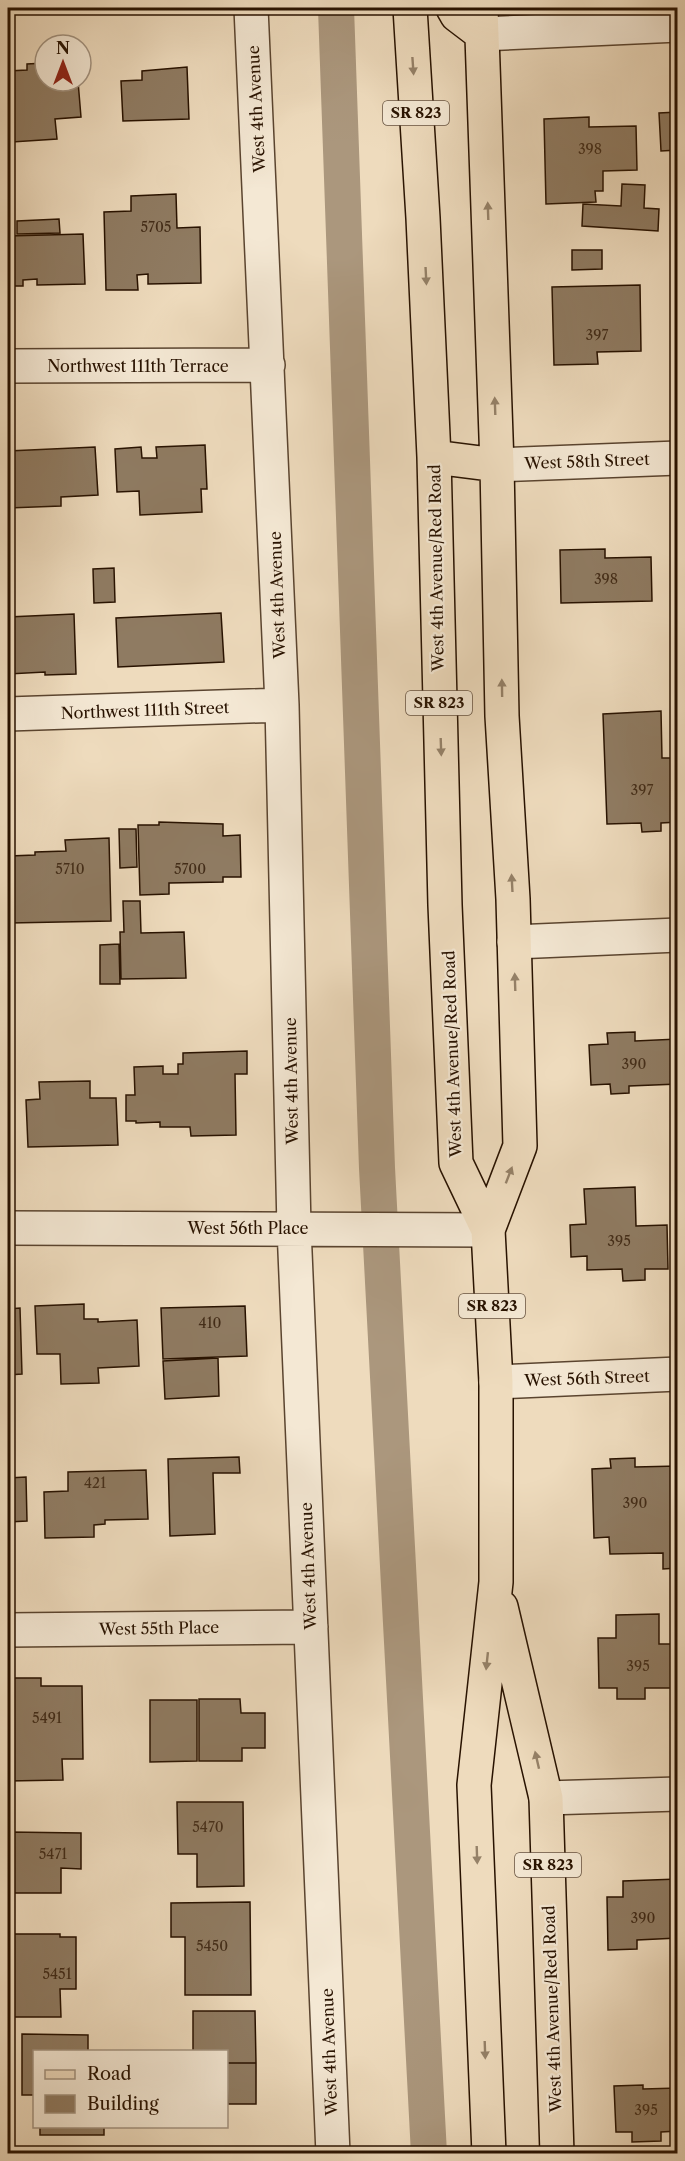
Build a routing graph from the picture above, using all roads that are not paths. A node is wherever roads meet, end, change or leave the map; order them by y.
1 (251, 8) edge
2 (410, 8) edge
3 (453, 8) edge
4 (482, 21) edge
5 (678, 25) edge
6 (268, 365) junction
7 (8, 366) edge
8 (434, 457) junction
9 (678, 458) edge
10 (497, 465) junction
11 (282, 705) junction
12 (8, 714) edge
13 (678, 935) edge
14 (514, 942) junction
15 (8, 1228) edge
16 (294, 1228) junction
17 (488, 1230) junction
18 (678, 1374) edge
19 (496, 1382) junction
20 (496, 1582) junction
21 (311, 1627) junction
22 (8, 1630) edge
23 (678, 1794) edge
24 (546, 1798) junction
25 (333, 2154) edge
26 (489, 2154) edge
27 (556, 2154) edge

1 - 6 street, West 4th Avenue
2 -> 8 main road, West 4th Avenue/Red Road / SR 823
3 - 4 main road
4 - 5 street
10 -> 4 main road, West 4th Avenue/Red Road / SR 823
6 - 7 street, Northwest 111th Terrace
6 - 11 street, West 4th Avenue
8 - 10 main road
8 -> 17 main road, West 4th Avenue/Red Road / SR 823
9 - 10 street, West 58th Street
14 -> 10 main road, West 4th Avenue/Red Road / SR 823
11 - 12 street, Northwest 111th Street
11 - 16 street, West 4th Avenue
13 - 14 street
17 -> 14 main road, West 4th Avenue/Red Road / SR 823
15 - 16 street, West 56th Place
16 - 17 street, West 56th Place
16 - 21 street, West 4th Avenue
17 - 19 main road, West 4th Avenue/Red Road / SR 823
18 - 19 street, West 56th Street
19 - 20 main road, West 4th Avenue/Red Road / SR 823
24 -> 20 main road, West 4th Avenue/Red Road / SR 823
20 -> 26 main road, West 4th Avenue/Red Road / SR 823
21 - 22 street, West 55th Place
21 - 25 street, West 4th Avenue
23 - 24 street
24 - 27 main road, West 4th Avenue/Red Road / SR 823

